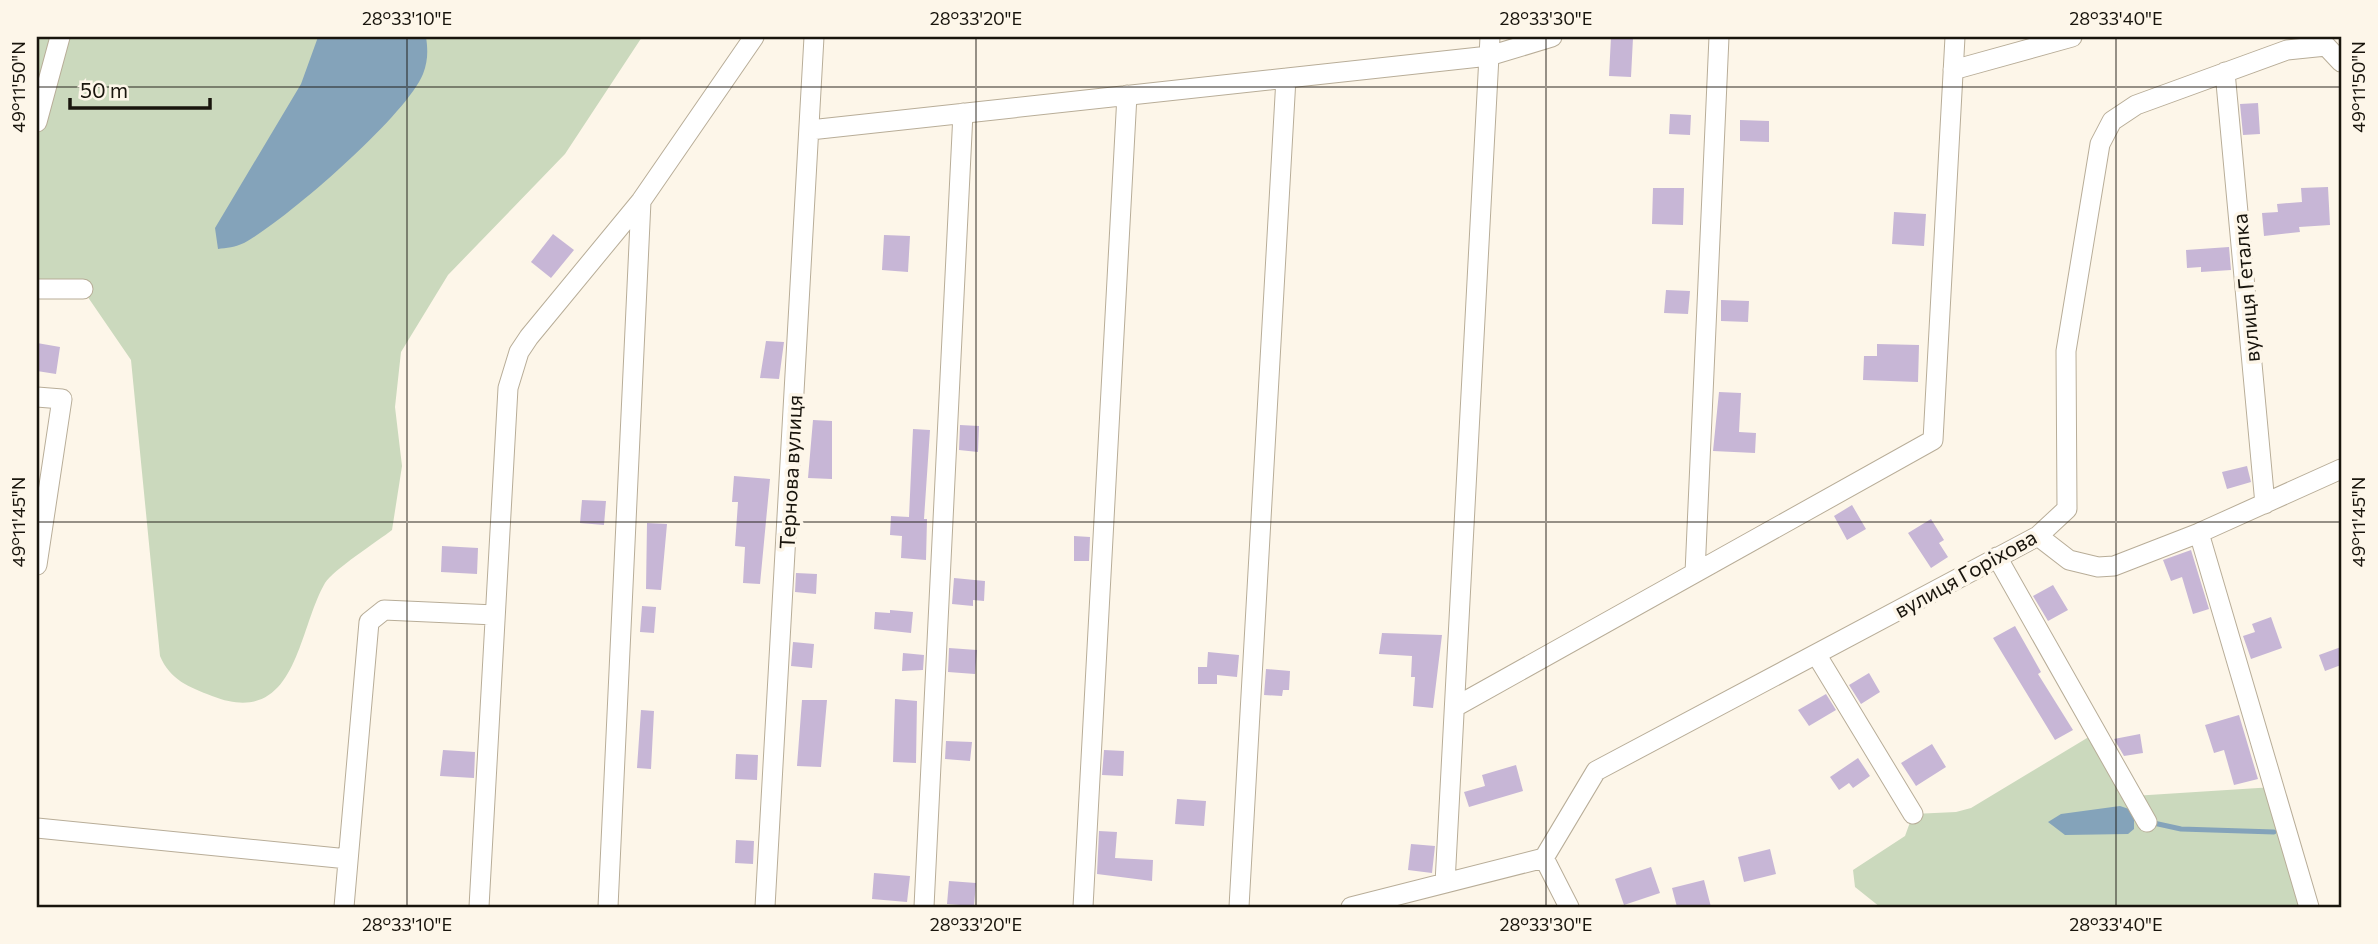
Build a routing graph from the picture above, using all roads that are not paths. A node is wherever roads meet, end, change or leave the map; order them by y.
1 (60, 37) edge
2 (754, 37) edge
3 (814, 37) edge
4 (1552, 37) edge
5 (1719, 37) edge
6 (1955, 37) edge
7 (2072, 37) edge
8 (2326, 41) edge
9 (1490, 46) edge
10 (2341, 62) edge
11 (1953, 70) junction
12 (2225, 72) junction
13 (1286, 78) junction
14 (1126, 95) junction
15 (963, 113) junction
16 (37, 122) edge
17 (810, 130) junction
18 (641, 201) junction
19 (37, 289) edge
20 (83, 289) dead end
21 (37, 397) edge
22 (2341, 469) edge
23 (2265, 505) junction
24 (2199, 533) junction
25 (2038, 536) junction
26 (37, 556) edge
27 (1997, 557) junction
28 (1695, 573) junction
29 (495, 615) junction
30 (1816, 654) junction
31 (1455, 707) junction
32 (1913, 814) dead end
33 (2147, 821) dead end
34 (37, 828) edge
35 (1544, 858) junction
36 (348, 859) junction
37 (1446, 883) junction
38 (344, 907) edge
39 (479, 907) edge
40 (608, 907) edge
41 (765, 907) edge
42 (924, 907) edge
43 (1083, 907) edge
44 (1239, 907) edge
45 (1351, 907) edge
46 (1569, 907) edge
47 (2309, 907) edge

1 - 16 street
2 - 18 street
3 - 17 street, Тернова вулиця
4 - 9 street
5 - 28 street
6 - 11 street
7 - 11 street
8 - 10 street
8 - 12 street, вулиця Горіхова
9 - 13 street
9 - 31 street
11 - 28 street
12 - 23 street, вулиця Геталка
12 - 25 street, вулиця Горіхова
13 - 14 street
13 - 44 street
14 - 15 street
14 - 43 street
15 - 17 street
15 - 42 street
17 - 41 street, Тернова вулиця
18 - 29 street
18 - 40 street
19 - 20 street
21 - 26 street
22 - 23 street
23 - 24 street
24 - 25 street
24 - 47 street
25 - 27 street, вулиця Горіхова
27 - 30 street, вулиця Горіхова
27 - 33 street
28 - 31 street
29 - 36 street
29 - 39 street
30 - 32 street
30 - 35 street, вулиця Горіхова
31 - 37 street
34 - 36 street
35 - 37 street
35 - 46 street
36 - 38 street
37 - 45 street

